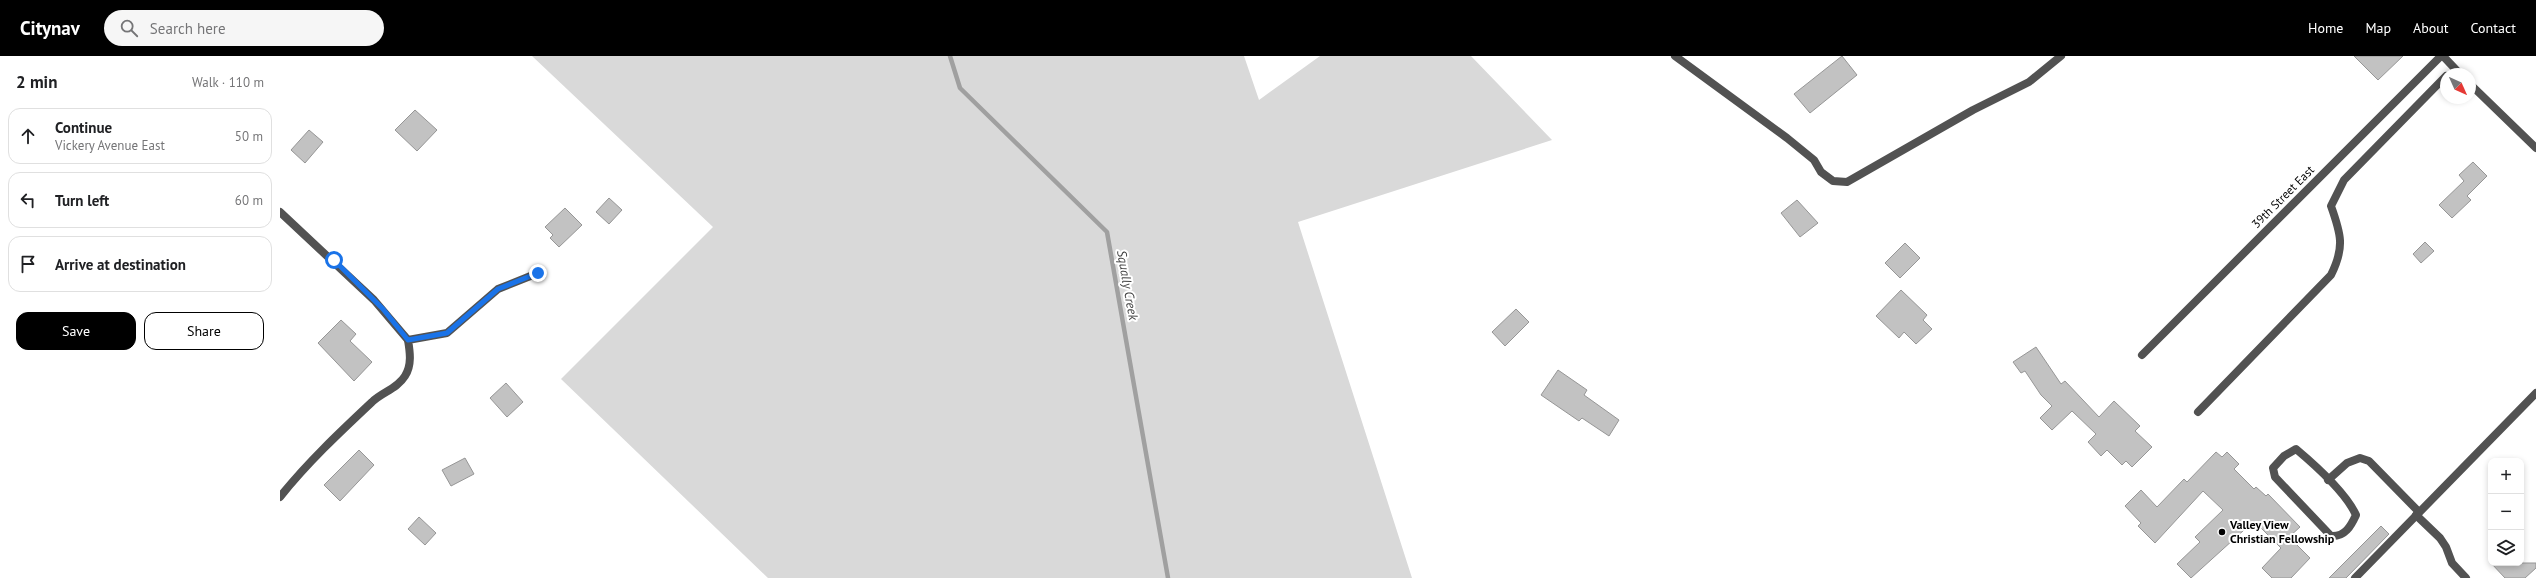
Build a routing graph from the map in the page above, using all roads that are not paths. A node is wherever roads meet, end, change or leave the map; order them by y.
1 (1675, 56) edge
2 (2061, 56) edge
3 (2442, 56) edge
4 (2451, 68) edge
5 (2440, 82) edge
6 (2476, 90) edge
7 (2536, 148) edge
8 (280, 212) edge
9 (538, 273) dead end
10 (408, 340) junction
11 (2142, 356) dead end
12 (2536, 393) edge
13 (2198, 412) dead end
14 (2328, 480) junction
15 (280, 497) edge
16 (2418, 514) junction
17 (2355, 578) edge
18 (2466, 578) edge

1 - 2 street
3 - 4 street
3 - 11 street, 39th Street East
5 - 13 street
6 - 7 street
8 - 10 street
9 - 10 street
10 - 15 street
12 - 16 street
14 - 14 street
14 - 16 street
16 - 17 street
16 - 18 street

